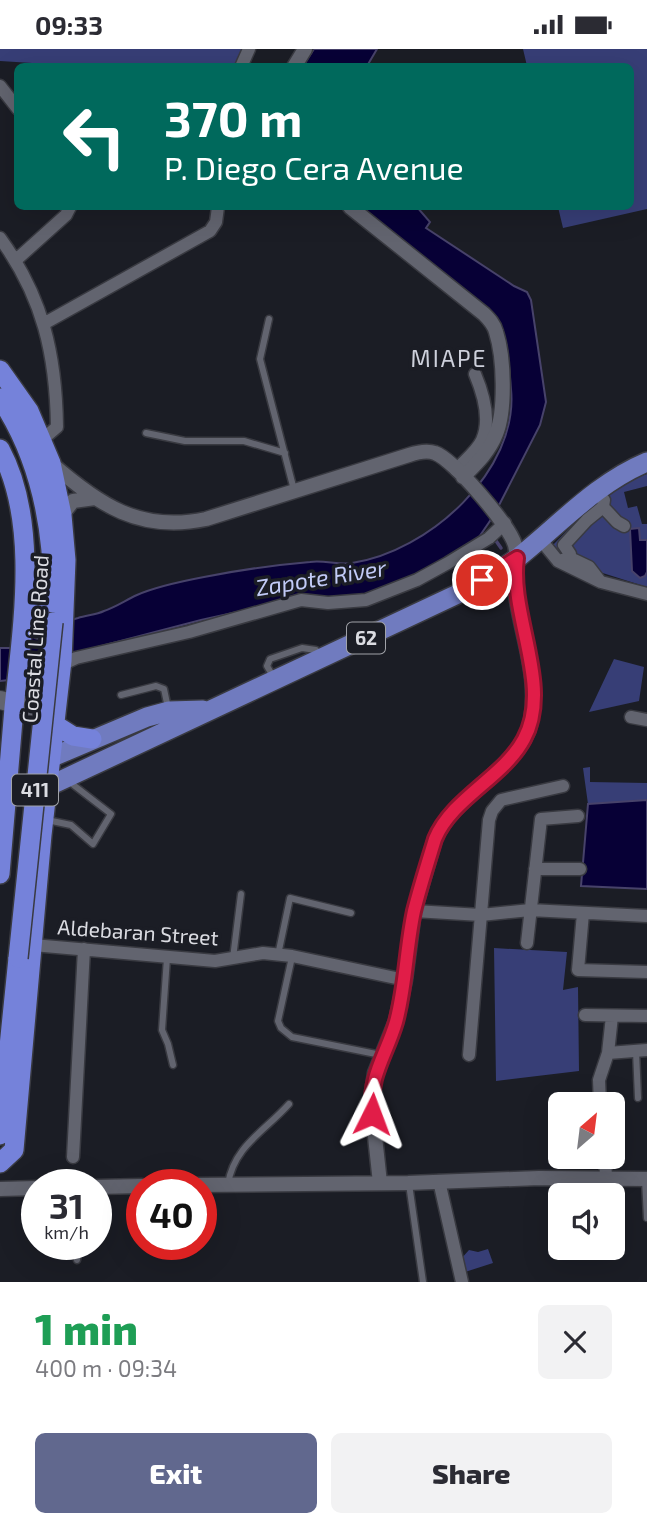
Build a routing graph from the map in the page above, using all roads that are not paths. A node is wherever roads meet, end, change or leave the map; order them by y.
1 (0, 86) edge
2 (14, 104) edge
3 (68, 210) edge
4 (218, 210) edge
5 (354, 210) edge
6 (0, 238) edge
7 (16, 260) junction
8 (269, 319) dead end
9 (44, 323) junction
10 (0, 370) edge
11 (475, 375) dead end
12 (0, 398) edge
13 (0, 420) edge
14 (146, 433) dead end
15 (43, 439) junction
16 (0, 449) edge
17 (285, 453) junction
18 (647, 462) edge
19 (51, 463) junction
20 (5, 464) edge
21 (464, 478) junction
22 (294, 491) junction
23 (95, 498) junction
24 (62, 515) junction
25 (624, 526) dead end
26 (498, 527) junction
27 (544, 541) junction
28 (564, 545) junction
29 (517, 558) junction
30 (564, 560) junction
31 (647, 594) edge
32 (61, 663) junction
33 (121, 695) dead end
34 (10, 697) edge
35 (211, 710) junction
36 (169, 711) junction
37 (631, 717) dead end
38 (647, 720) edge
39 (54, 723) junction
40 (13, 728) junction
41 (92, 739) junction
42 (50, 758) junction
43 (4, 781) edge
44 (57, 783) junction
45 (563, 786) dead end
46 (3, 806) edge
47 (578, 816) dead end
48 (43, 827) junction
49 (2, 838) edge
50 (535, 869) junction
51 (580, 869) dead end
52 (0, 874) edge
53 (241, 894) dead end
54 (530, 909) junction
55 (414, 911) junction
56 (351, 913) dead end
57 (583, 913) junction
58 (481, 915) junction
59 (647, 916) edge
60 (527, 943) dead end
61 (33, 945) junction
62 (84, 949) junction
63 (278, 955) junction
64 (167, 956) junction
65 (292, 956) junction
66 (233, 958) junction
67 (647, 972) edge
68 (405, 980) junction
69 (0, 1009) edge
70 (585, 1015) dead end
71 (612, 1016) junction
72 (647, 1016) edge
73 (642, 1051) edge
74 (608, 1053) junction
75 (383, 1055) junction
76 (469, 1055) dead end
77 (173, 1065) dead end
78 (600, 1092) edge
79 (638, 1098) dead end
80 (289, 1104) dead end
81 (1, 1132) edge
82 (74, 1157) dead end
83 (0, 1163) edge
84 (606, 1169) edge
85 (606, 1178) junction
86 (646, 1179) edge
87 (439, 1181) junction
88 (380, 1183) junction
89 (408, 1183) junction
90 (217, 1184) edge
91 (227, 1184) junction
92 (21, 1188) edge
93 (0, 1189) edge
94 (647, 1218) edge
95 (423, 1282) edge
96 (462, 1282) edge

1 - 2 street
3 - 7 street
4 - 9 street
5 - 21 street
6 - 7 street
7 - 9 street
8 - 17 lane
9 - 15 street
10 - 15 highway, Coastal Line Road / 411
11 - 21 street
12 - 81 highway, 411, bridge
13 - 69 highway, 411
14 - 17 lane
15 - 19 highway, Coastal Line Road / 411
16 - 20 highway, Coastal Line Road / 411
17 - 22 lane
18 - 27 main road, 62
19 - 23 street
19 - 24 highway, Coastal Line Road / 411
20 - 34 highway, Coastal Line Road / 411
21 - 22 street
21 - 26 street
22 - 23 street
23 - 24 street
24 - 32 highway, Coastal Line Road / 411
25 - 28 street
26 - 29 street
26 - 32 street
27 - 28 street
27 - 29 main road, 62
27 - 30 street
28 - 30 street
29 - 35 main road, 62
29 - 55 street
30 - 31 street
32 - 39 highway, Coastal Line Road / 411
33 - 36 lane
34 - 39 main road
34 - 40 highway, Coastal Line Road / 411
35 - 36 main road, 62
35 - 44 main road, 62
36 - 41 main road, 62
37 - 38 street
39 - 40 highway
39 - 41 highway
39 - 42 highway, Coastal Line Road / 411
40 - 43 highway, Coastal Line Road / 411
41 - 42 main road, 62
42 - 43 highway, 62
42 - 44 highway, 411
43 - 46 highway, 411
44 - 46 highway, 62
44 - 48 highway, 411
44 - 48 lane
45 - 58 street
46 - 49 highway, 411
47 - 50 street
48 - 49 highway
48 - 61 highway, 411
49 - 52 highway, 411
50 - 51 street
50 - 54 street
53 - 66 lane
54 - 57 street
54 - 58 street
54 - 60 street
55 - 58 street
55 - 68 street
56 - 63 lane
57 - 59 street
57 - 67 street
58 - 76 street
61 - 62 street, Aldebaran Street
61 - 83 highway, 411
62 - 64 street, Aldebaran Street
62 - 82 street
63 - 65 street, Aldebaran Street
63 - 66 street, Aldebaran Street
64 - 66 street, Aldebaran Street
64 - 77 lane
65 - 68 street, Aldebaran Street
65 - 75 lane
68 - 75 street
70 - 71 street
71 - 72 street
71 - 74 street
73 - 74 street
73 - 79 lane
74 - 78 street
75 - 88 street
80 - 91 lane
84 - 85 street
85 - 86 street
85 - 87 street
86 - 94 lane
87 - 89 street
87 - 96 street
88 - 89 street
88 - 91 street
89 - 95 lane
90 - 91 street
92 - 93 street

